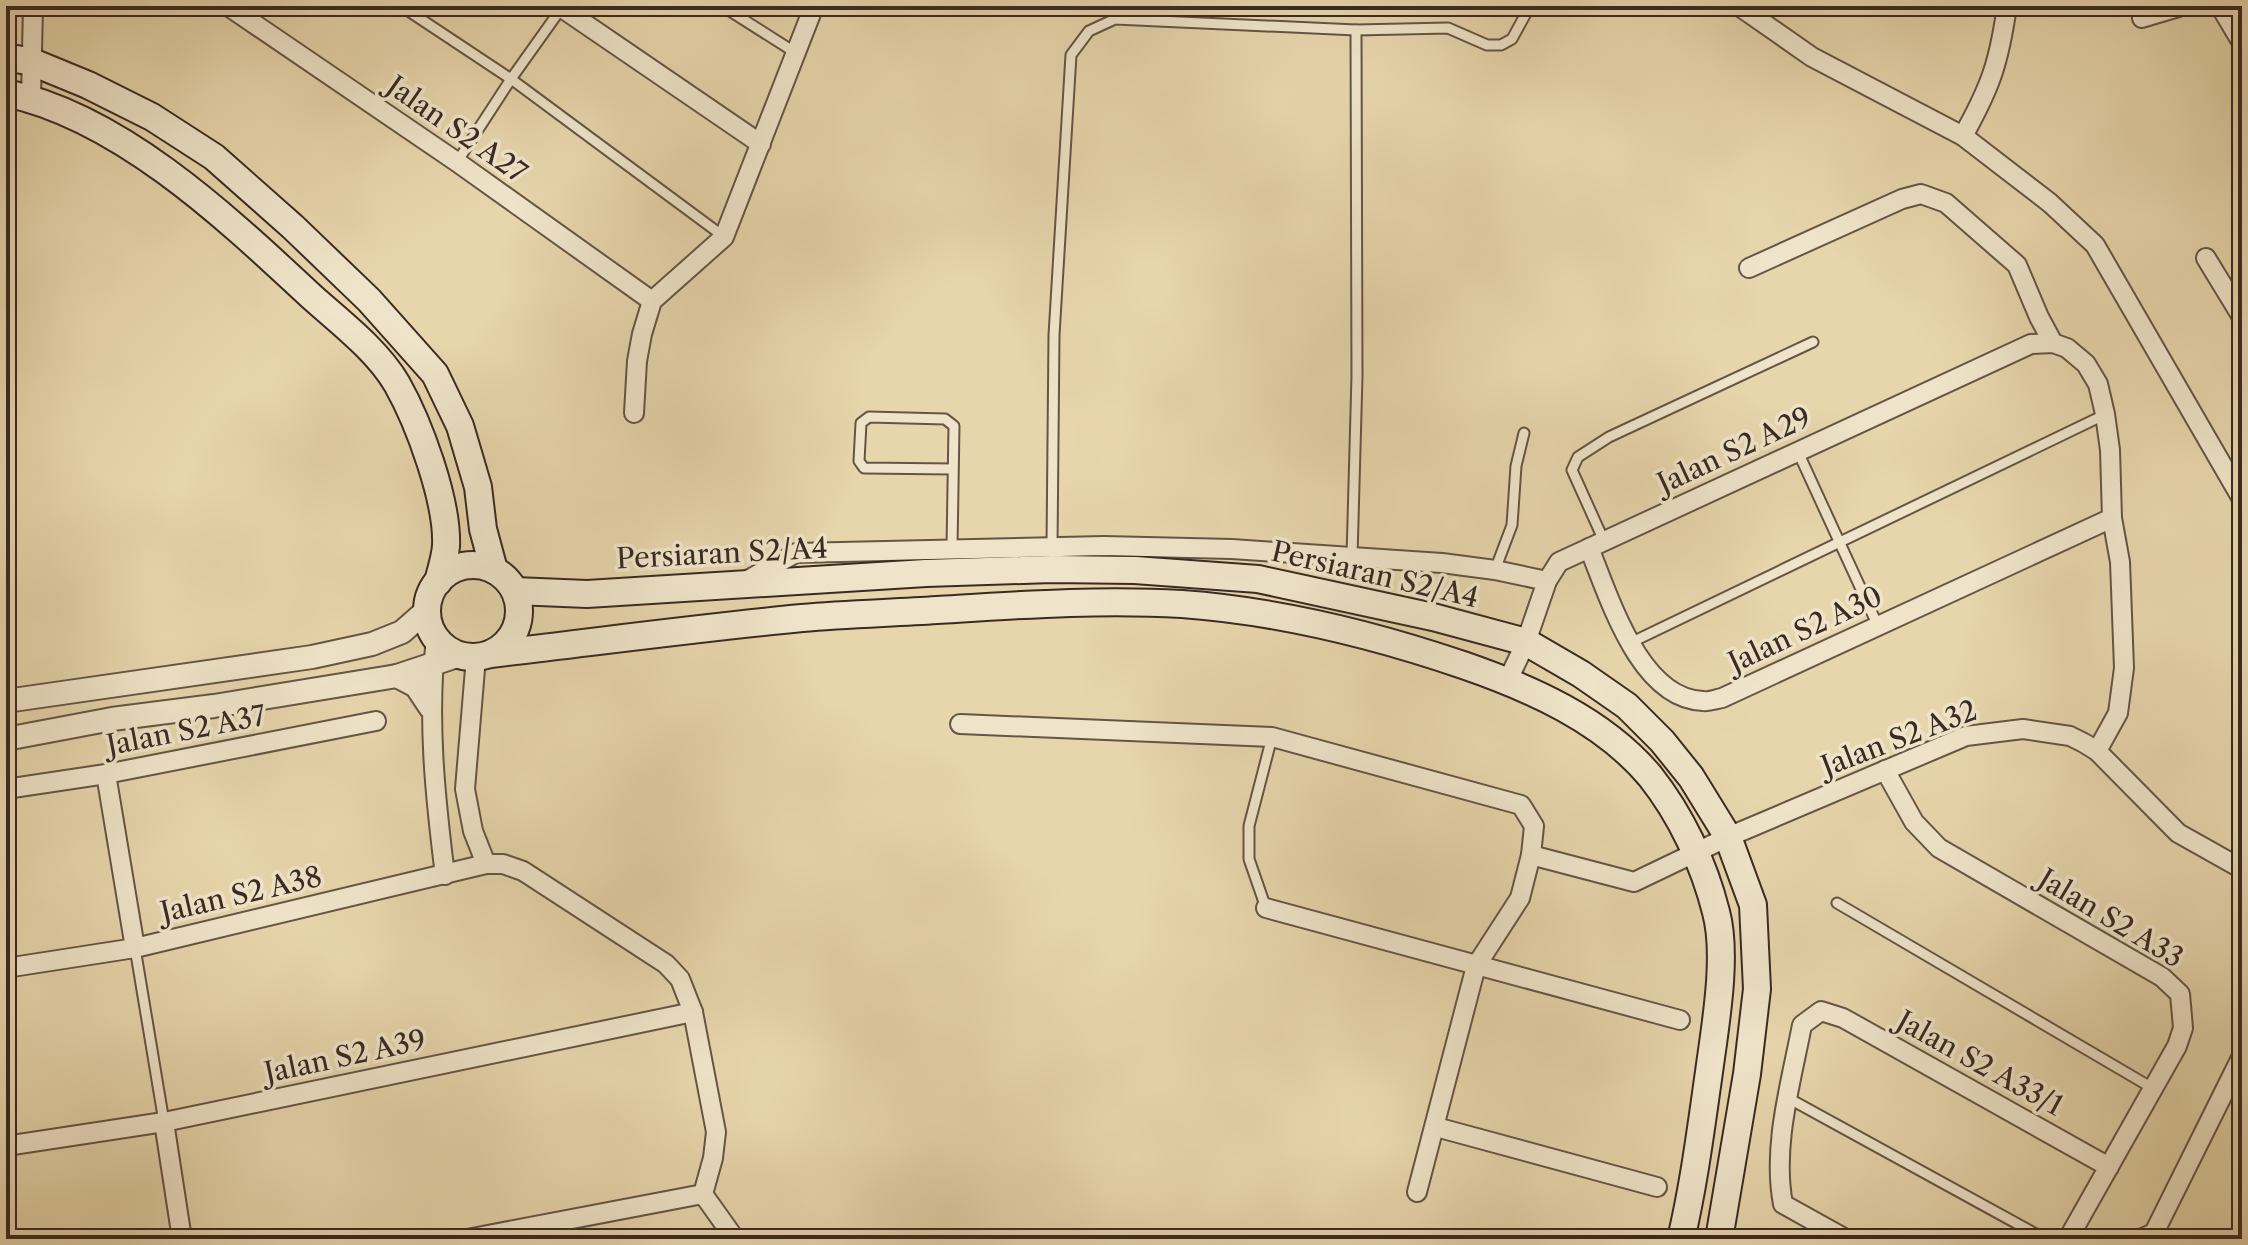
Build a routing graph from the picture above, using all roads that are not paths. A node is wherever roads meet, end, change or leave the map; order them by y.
1 (33, 6) edge
2 (228, 6) edge
3 (401, 6) edge
4 (722, 6) edge
5 (814, 6) edge
6 (1530, 6) edge
7 (1739, 6) edge
8 (2007, 6) edge
9 (2182, 6) edge
10 (2220, 6) edge
11 (561, 7) edge
12 (251, 12) edge
13 (2142, 18) dead end
14 (1356, 30) junction
15 (2242, 43) edge
16 (796, 53) junction
17 (6, 57) edge
18 (32, 62) junction
19 (511, 79) junction
20 (19, 96) edge
21 (1963, 136) junction
22 (761, 144) junction
23 (457, 162) junction
24 (724, 237) junction
25 (2206, 258) dead end
26 (1749, 268) dead end
27 (652, 301) junction
28 (2242, 317) edge
29 (1813, 342) dead end
30 (2053, 343) junction
31 (634, 413) dead end
32 (2105, 414) junction
33 (1524, 433) dead end
34 (1798, 452) junction
35 (953, 469) junction
36 (2242, 499) edge
37 (2112, 518) junction
38 (1838, 544) junction
39 (1596, 545) junction
40 (952, 548) junction
41 (1352, 557) junction
42 (1052, 558) junction
43 (494, 570) junction
44 (1495, 570) junction
45 (1547, 581) junction
46 (438, 582) junction
47 (741, 584) junction
48 (515, 591) junction
49 (427, 610) junction
50 (1878, 626) junction
51 (436, 638) junction
52 (1526, 642) junction
53 (1628, 644) junction
54 (475, 656) junction
55 (433, 666) junction
56 (397, 676) junction
57 (1507, 682) junction
58 (6, 701) edge
59 (430, 707) junction
60 (376, 721) dead end
61 (960, 724) dead end
62 (1272, 737) junction
63 (6, 739) edge
64 (2097, 751) junction
65 (1885, 770) junction
66 (106, 774) junction
67 (6, 789) edge
68 (1728, 837) junction
69 (1695, 853) junction
70 (1531, 855) junction
71 (486, 864) junction
72 (2242, 869) edge
73 (445, 875) junction
74 (1837, 903) dead end
75 (1266, 908) joint
76 (135, 948) junction
77 (1476, 966) junction
78 (6, 968) edge
79 (693, 1012) junction
80 (1680, 1020) dead end
81 (2242, 1056) edge
82 (2154, 1089) junction
83 (1788, 1098) junction
84 (164, 1122) junction
85 (1436, 1127) junction
86 (6, 1146) edge
87 (2109, 1167) junction
88 (1657, 1187) dead end
89 (1417, 1192) dead end
90 (703, 1194) junction
91 (2154, 1237) edge
92 (182, 1239) edge
93 (467, 1239) edge
94 (735, 1239) edge
95 (1681, 1239) edge
96 (1719, 1239) edge
97 (1846, 1239) edge
98 (2045, 1239) edge
99 (2068, 1239) edge

1 - 18 street
2 - 12 street, Jalan S2 A27
3 - 19 lane
4 - 16 lane
5 - 16 street
6 - 14 lane
7 - 21 street
8 - 21 street
9 - 13 street
10 - 15 street
11 - 19 lane
11 - 22 street
12 - 23 street, Jalan S2 A27
14 - 41 lane
14 - 42 lane
16 - 22 street
17 - 18 main road
18 - 20 street
18 - 43 main road
19 - 23 lane
19 - 24 lane
20 - 46 main road
21 - 36 street
22 - 24 street
23 - 27 street, Jalan S2 A27
24 - 27 street
25 - 28 street
26 - 30 street
27 - 31 street
29 - 39 lane
30 - 32 street
30 - 34 street, Jalan S2 A29
32 - 37 street
32 - 38 lane
33 - 44 lane
34 - 38 lane
34 - 39 street, Jalan S2 A29
35 - 35 lane
35 - 40 lane
37 - 50 street, Jalan S2 A30
37 - 64 street
38 - 50 lane
38 - 53 lane
39 - 45 street, Jalan S2 A29
39 - 53 street, Jalan S2 A30
40 - 42 street
40 - 47 street
41 - 42 street
41 - 44 street
42 - 47 main road, Persiaran S2/A4
42 - 52 main road, Persiaran S2/A4
43 - 46 main road
43 - 48 main road
44 - 45 street
45 - 52 street, Jalan S2 A29
46 - 49 main road
47 - 48 main road, Persiaran S2/A4
48 - 54 main road
49 - 51 main road
49 - 58 street
50 - 53 street, Jalan S2 A30
51 - 54 main road
51 - 55 street
52 - 57 street, Jalan S2 A29
52 - 68 main road, Persiaran S2/A4
54 - 55 street
54 - 57 main road
54 - 71 street
55 - 56 street
55 - 59 street
56 - 59 street
56 - 63 street
57 - 69 main road
59 - 73 street
60 - 66 street, Jalan S2 A37
61 - 62 street
62 - 70 street
62 - 75 lane
64 - 65 street, Jalan S2 A32
64 - 72 street, Jalan S2 A32
65 - 68 street, Jalan S2 A32
65 - 82 street, Jalan S2 A33
66 - 67 street, Jalan S2 A37
66 - 76 street
68 - 69 street, Jalan S2 A32
68 - 96 main road, Persiaran S2/A4
69 - 70 street, Jalan S2 A32
69 - 95 main road
70 - 77 street
71 - 73 street, Jalan S2 A38
71 - 79 street
73 - 76 street, Jalan S2 A38
74 - 82 lane
75 - 77 street
76 - 78 street, Jalan S2 A38
76 - 84 lane
77 - 80 street
77 - 85 street
79 - 84 street, Jalan S2 A39
79 - 90 street
81 - 91 street
82 - 87 street, Jalan S2 A33
83 - 87 street, Jalan S2 A33/1
83 - 97 street
83 - 98 lane
84 - 86 street, Jalan S2 A39
84 - 92 street
85 - 88 street
85 - 89 street
87 - 99 street, Jalan S2 A33
90 - 93 street
90 - 94 street

